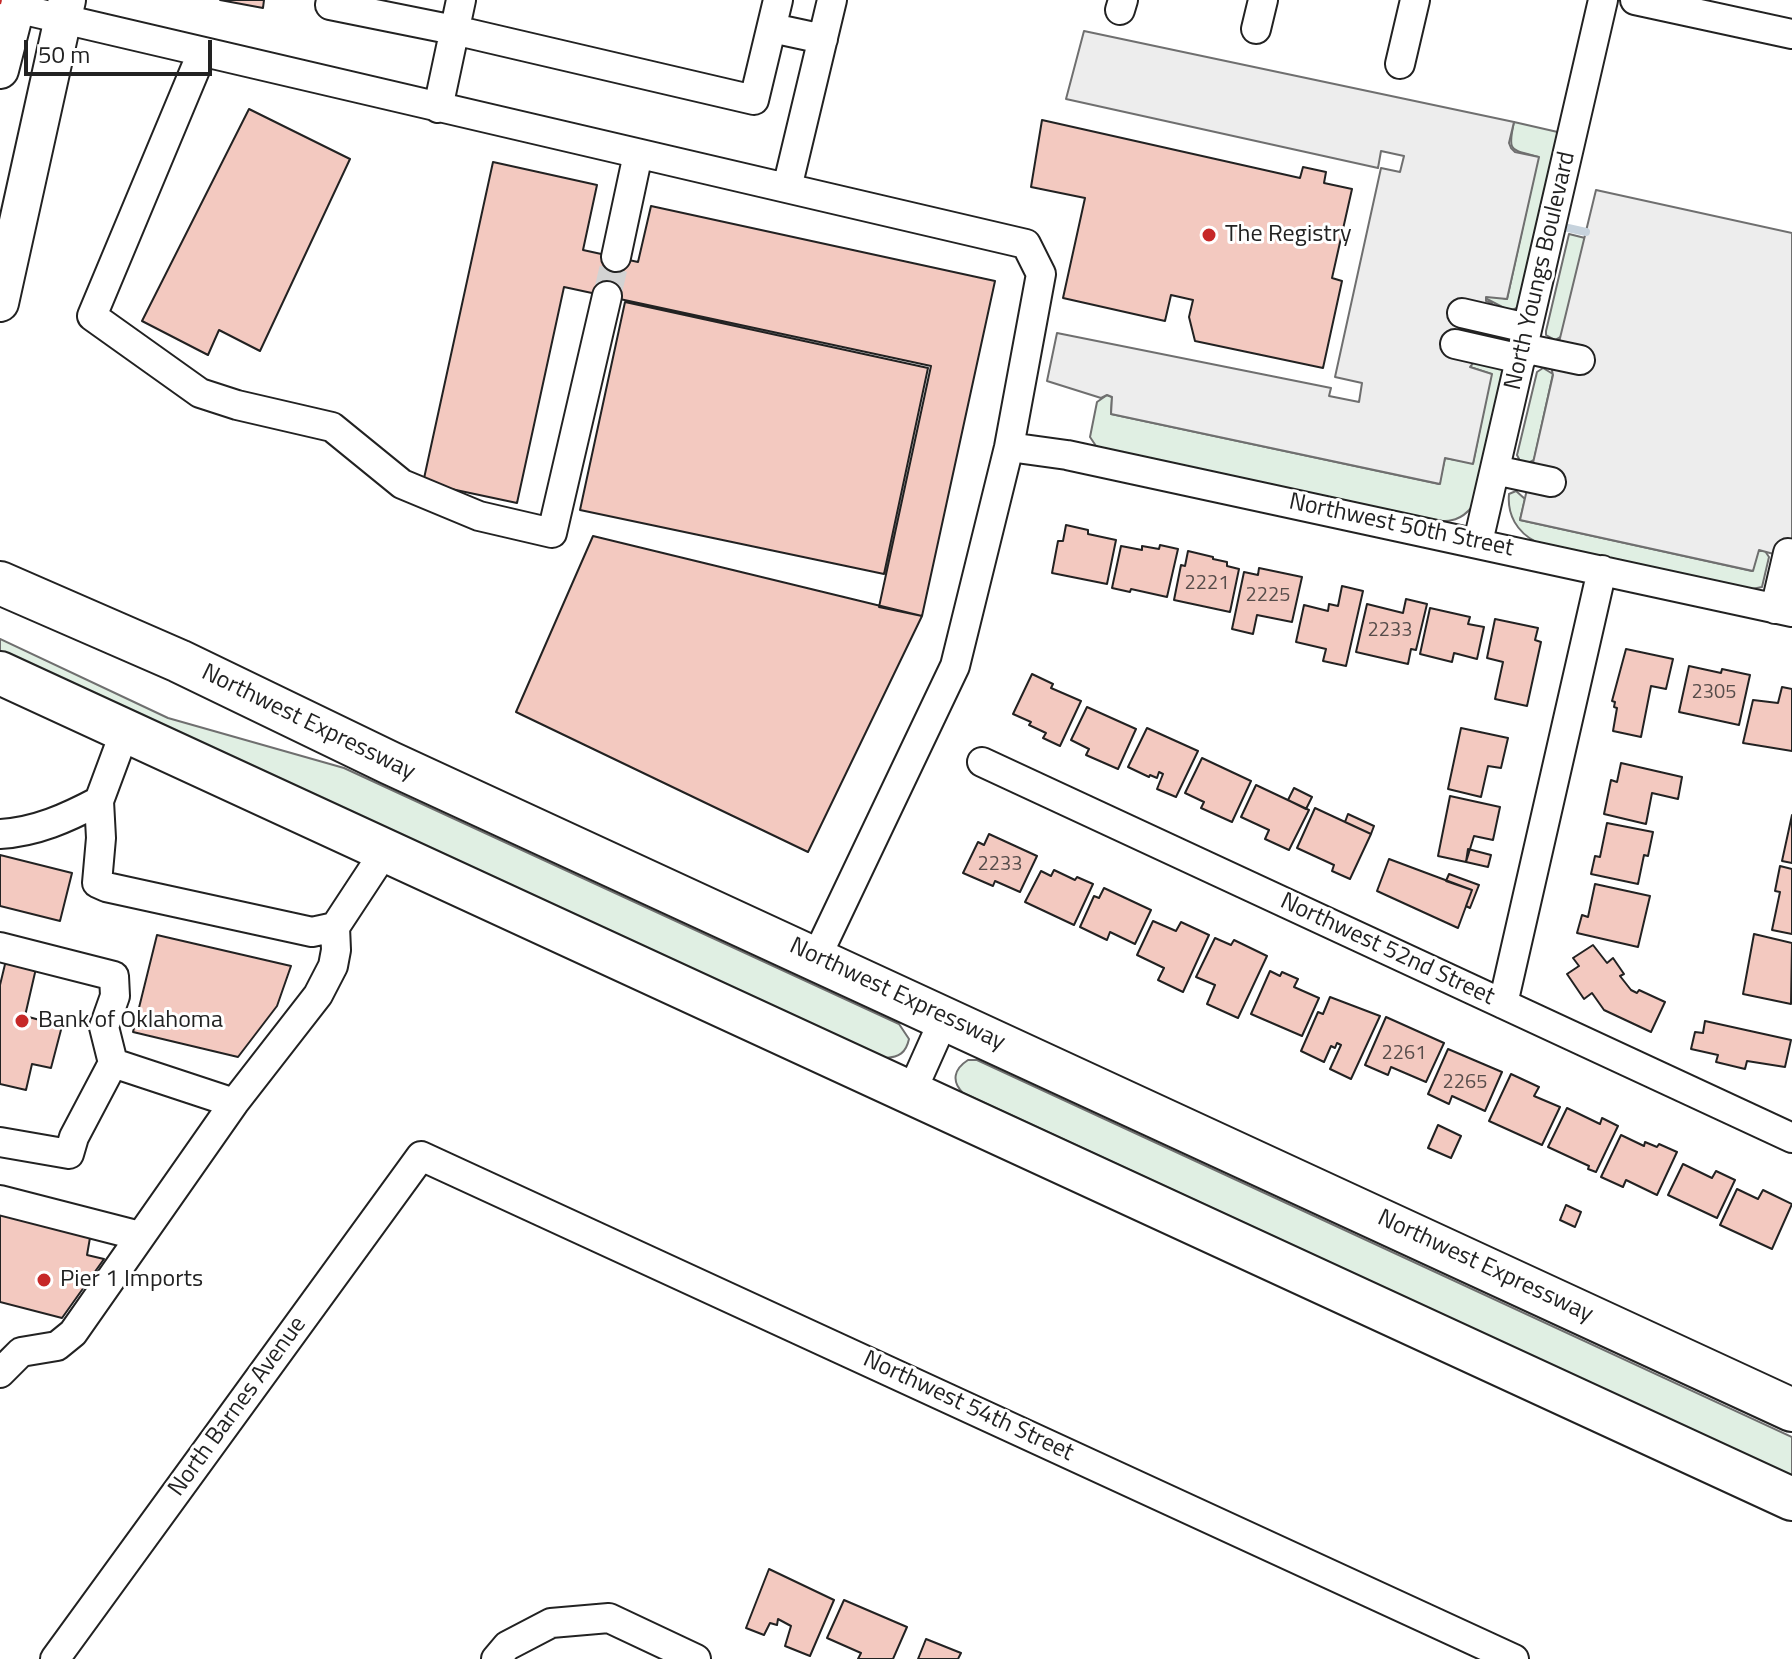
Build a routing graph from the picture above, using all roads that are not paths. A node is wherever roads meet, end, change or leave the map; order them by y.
1 (331, 0) edge
2 (461, 0) edge
3 (778, 0) edge
4 (832, 0) edge
5 (1263, 0) edge
6 (1415, 0) edge
7 (1603, 0) edge
8 (1635, 0) edge
9 (7, 5) edge
10 (65, 10) edge
11 (772, 28) junction
12 (1256, 29) dead end
13 (454, 30) junction
14 (1792, 34) edge
15 (823, 39) junction
16 (202, 53) junction
17 (1400, 64) dead end
18 (0, 70) edge
19 (438, 108) junction
20 (638, 154) junction
21 (787, 188) junction
22 (616, 257) tunnel mouth
23 (607, 296) tunnel mouth
24 (0, 303) edge
25 (1462, 313) dead end
26 (1455, 344) dead end
27 (1524, 345) junction
28 (1580, 360) dead end
29 (1009, 447) junction
30 (1495, 470) junction
31 (1551, 482) dead end
32 (1478, 542) junction
33 (1788, 553) dead end
34 (1602, 570) junction
35 (0, 583) edge
36 (1784, 610) edge
37 (4, 678) edge
38 (125, 731) junction
39 (982, 762) dead end
40 (99, 810) junction
41 (0, 834) edge
42 (385, 851) junction
43 (335, 927) junction
44 (0, 947) edge
45 (816, 958) junction
46 (1503, 1004) junction
47 (945, 1017) junction
48 (113, 1063) junction
49 (911, 1093) junction
50 (234, 1103) junction
51 (1792, 1138) edge
52 (0, 1142) edge
53 (421, 1156) joint
54 (0, 1200) edge
55 (140, 1236) junction
56 (0, 1373) edge
57 (1792, 1410) edge
58 (1792, 1499) edge
59 (1474, 1651) edge
60 (55, 1659) edge
61 (496, 1659) edge
62 (696, 1659) edge
63 (1514, 1659) edge

1 - 13 street
2 - 13 street
3 - 11 street
4 - 15 street
5 - 12 street
6 - 17 street
7 - 27 street, North Youngs Boulevard
8 - 14 street
9 - 10 street
9 - 18 main road
10 - 16 street
10 - 24 main road
11 - 13 street
11 - 15 street
13 - 19 street
15 - 21 street
16 - 19 street
16 - 23 street
19 - 20 street
20 - 21 street
20 - 22 street
21 - 29 street
25 - 27 street
26 - 27 street
27 - 28 street
27 - 30 street, North Youngs Boulevard
29 - 32 street, Northwest 50th Street
29 - 45 street
30 - 31 street
30 - 32 street, North Youngs Boulevard
32 - 34 street, Northwest 50th Street
33 - 36 street
34 - 36 street, Northwest 50th Street
34 - 46 street
35 - 45 highway, Northwest Expressway
37 - 38 highway
38 - 40 street
38 - 42 highway
39 - 46 street, Northwest 52nd Street
40 - 41 street
40 - 43 street
42 - 43 street
42 - 49 highway
43 - 50 street
44 - 48 street
45 - 47 highway, Northwest Expressway
46 - 51 street, Northwest 52nd Street
47 - 49 street
47 - 57 highway, Northwest Expressway
48 - 50 street
48 - 52 street
49 - 58 highway
50 - 55 street
53 - 59 street, Northwest 54th Street
53 - 60 street, North Barnes Avenue
54 - 55 street
55 - 56 street
59 - 63 street, Northwest 54th Street
61 - 62 street

